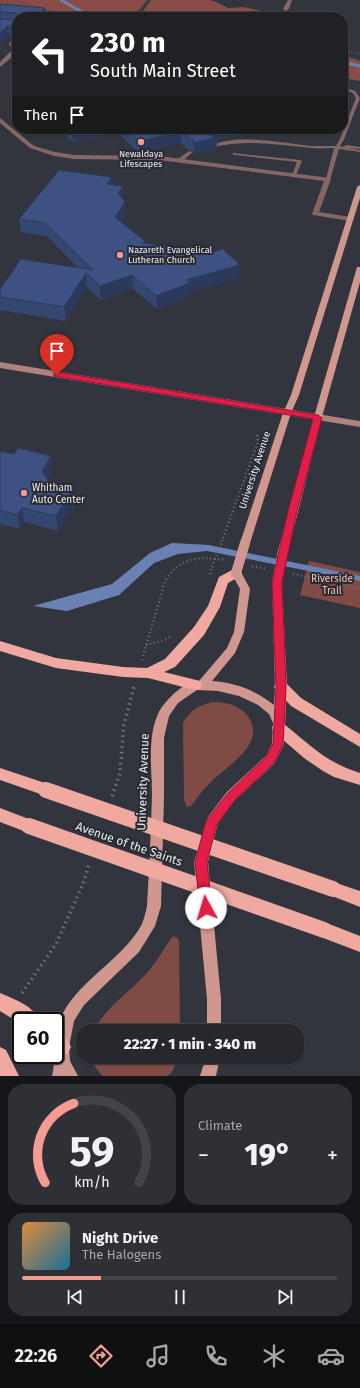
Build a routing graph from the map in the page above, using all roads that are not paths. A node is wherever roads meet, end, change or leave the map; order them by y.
1 (290, 0) edge
2 (286, 8) dead end
3 (12, 54) edge
4 (0, 65) edge
5 (348, 90) edge
6 (0, 120) edge
7 (348, 124) edge
8 (12, 130) edge
9 (17, 134) edge
10 (344, 134) edge
11 (213, 146) edge
12 (340, 147) junction
13 (360, 150) edge
14 (191, 152) edge
15 (235, 154) dead end
16 (180, 160) junction
17 (294, 175) junction
18 (328, 179) junction
19 (360, 187) edge
20 (350, 219) junction
21 (360, 269) edge
22 (0, 365) edge
23 (287, 413) junction
24 (318, 418) junction
25 (360, 424) edge
26 (236, 572) junction
27 (0, 646) edge
28 (148, 673) junction
29 (199, 685) junction
30 (281, 687) junction
31 (279, 725) junction
32 (360, 741) edge
33 (0, 774) edge
34 (360, 780) edge
35 (0, 815) edge
36 (360, 899) edge
37 (360, 944) edge
38 (0, 1002) edge
39 (19, 1012) edge
40 (214, 1024) edge
41 (64, 1038) edge
42 (0, 1056) edge
43 (64, 1064) edge
44 (211, 1064) edge
45 (10, 1076) edge
46 (70, 1076) edge
47 (208, 1076) edge

1 - 2 street
3 - 4 street
5 - 7 lane
6 - 8 street
9 - 16 street
10 - 12 lane
11 - 12 lane
12 - 13 lane
12 - 18 lane
14 - 16 lane
15 - 17 lane
16 - 17 street
17 - 18 street
18 - 20 street
19 - 20 main road, University Avenue
20 - 23 main road, University Avenue
21 - 24 main road
22 - 23 street
23 - 24 street
23 - 26 main road, University Avenue, bridge
24 - 25 street
24 - 30 main road, bridge
26 - 28 highway
26 - 29 main road, University Avenue
27 - 28 highway
28 - 29 highway
29 - 31 main road
29 - 41 main road, University Avenue
30 - 31 main road
30 - 32 highway
31 - 34 highway
31 - 40 main road
33 - 36 highway, bridge
35 - 37 highway, Avenue of the Saints, bridge
38 - 39 highway
42 - 45 highway
43 - 46 main road, University Avenue
44 - 47 main road

